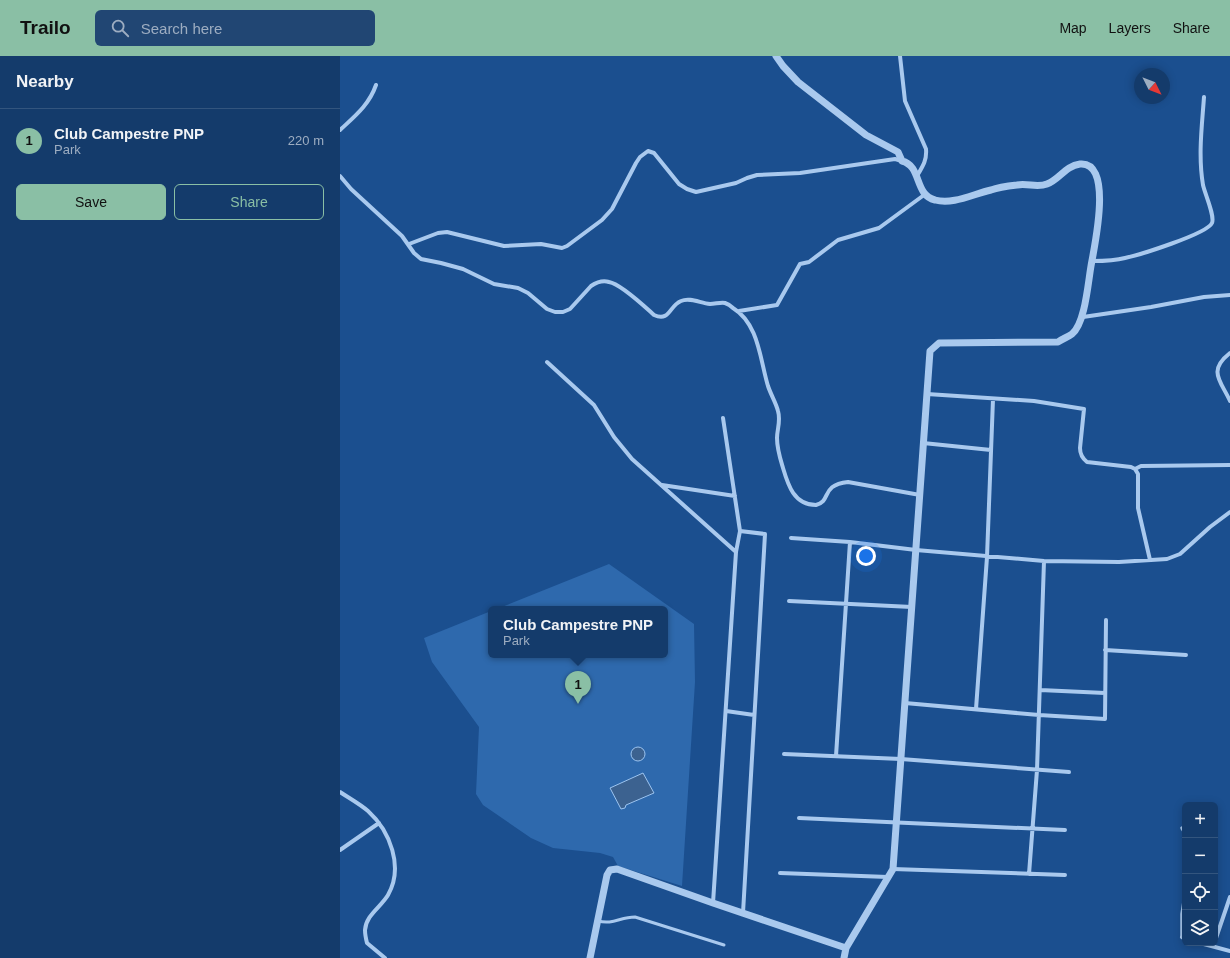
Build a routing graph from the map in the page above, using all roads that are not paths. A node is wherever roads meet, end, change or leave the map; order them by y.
1 (776, 56) edge
2 (900, 56) edge
3 (376, 85) dead end
4 (1204, 96) dead end
5 (340, 130) edge
6 (902, 161) junction
7 (340, 176) edge
8 (917, 176) junction
9 (924, 195) junction
10 (409, 244) junction
11 (1092, 261) junction
12 (1230, 295) edge
13 (739, 311) junction
14 (1083, 317) junction
15 (1230, 353) edge
16 (547, 362) dead end
17 (927, 394) junction
18 (993, 399) junction
19 (1230, 401) edge
20 (723, 418) dead end
21 (923, 443) junction
22 (991, 450) junction
23 (1230, 465) edge
24 (1135, 470) junction
25 (661, 485) junction
26 (920, 495) junction
27 (735, 496) junction
28 (1230, 512) edge
29 (740, 531) junction
30 (791, 538) dead end
31 (850, 542) junction
32 (916, 550) junction
33 (736, 552) junction
34 (987, 557) junction
35 (1150, 560) junction
36 (1044, 561) junction
37 (789, 601) dead end
38 (846, 604) junction
39 (912, 607) junction
40 (1106, 620) dead end
41 (1106, 650) junction
42 (1186, 655) dead end
43 (1040, 690) junction
44 (1105, 693) junction
45 (905, 703) junction
46 (976, 709) junction
47 (726, 711) junction
48 (754, 715) junction
49 (1039, 715) junction
50 (784, 754) dead end
51 (836, 756) junction
52 (901, 759) junction
53 (1037, 770) junction
54 (1069, 772) dead end
55 (340, 792) edge
56 (799, 818) dead end
57 (897, 822) junction
58 (379, 823) junction
59 (1032, 828) junction
60 (1065, 830) dead end
61 (340, 850) edge
62 (893, 869) junction
63 (780, 873) dead end
64 (1029, 874) junction
65 (1066, 875) dead end
66 (888, 877) junction
67 (1230, 897) edge
68 (713, 903) junction
69 (743, 913) junction
70 (598, 921) junction
71 (1218, 932) edge
72 (724, 944) dead end
73 (1218, 945) edge
74 (846, 948) junction
75 (1230, 951) edge
76 (385, 958) edge
77 (590, 958) edge
78 (844, 958) edge

1 - 6 street
2 - 8 street
3 - 5 street
4 - 11 street
6 - 8 street
6 - 10 street
7 - 10 street
8 - 9 street
9 - 11 street
9 - 13 street
10 - 13 street
11 - 14 street
12 - 14 street
13 - 26 street
14 - 17 street
15 - 19 street
16 - 25 street
17 - 18 street
17 - 21 street
18 - 22 street
18 - 24 street
20 - 27 street
21 - 22 street
21 - 26 street
22 - 34 street
23 - 24 street
24 - 35 street
25 - 27 street
25 - 33 street
26 - 32 street
27 - 29 street
28 - 35 street
29 - 33 street
29 - 48 street
30 - 31 street
31 - 32 street
31 - 38 street
32 - 34 street
32 - 39 street
33 - 47 street
34 - 36 street
34 - 46 street
35 - 36 street
36 - 43 street
37 - 38 street
38 - 39 street
38 - 51 street
39 - 45 street
40 - 41 street
41 - 42 street
41 - 44 street
43 - 44 street
43 - 49 street
44 - 49 street
45 - 46 street
45 - 52 street
46 - 49 street
47 - 48 street
47 - 68 street
48 - 69 street
49 - 53 street
50 - 51 street
51 - 52 street
52 - 53 street
52 - 57 street
53 - 54 street
53 - 59 street
55 - 58 street
56 - 57 street
57 - 59 street
57 - 62 street
58 - 61 street
58 - 76 street
59 - 60 street
59 - 64 street
62 - 64 street
62 - 66 street
63 - 66 street
64 - 65 street
66 - 74 street
67 - 71 street
68 - 69 street
68 - 70 street
69 - 74 street
70 - 72 lane
70 - 77 street
73 - 75 street
74 - 78 street

